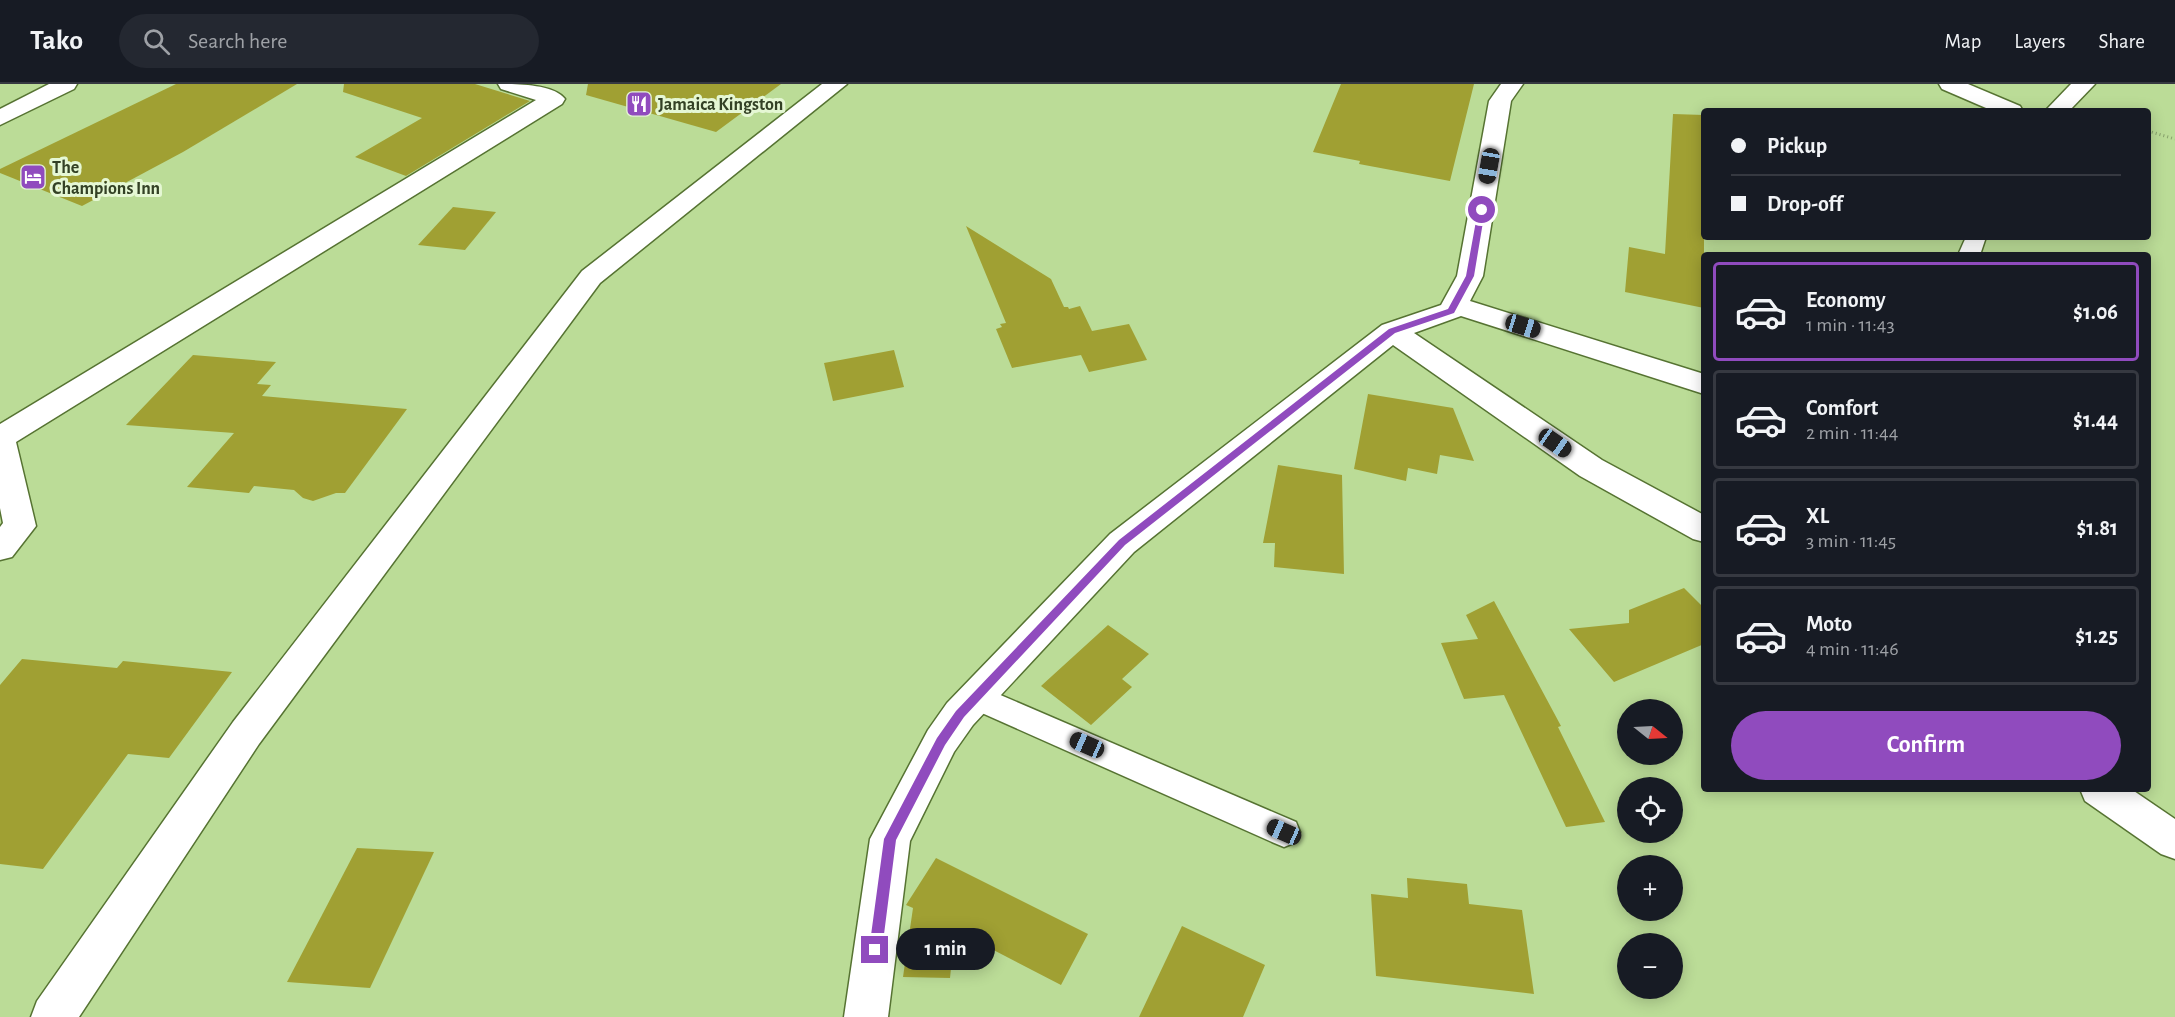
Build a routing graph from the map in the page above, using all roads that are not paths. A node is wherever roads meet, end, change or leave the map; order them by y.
1 (66, 84) edge
2 (509, 84) edge
3 (836, 84) edge
4 (1512, 84) edge
5 (1950, 84) edge
6 (2084, 84) edge
7 (2005, 108) edge
8 (2059, 108) edge
9 (0, 118) edge
10 (1455, 305) junction
11 (1392, 331) junction
12 (1701, 383) edge
13 (1701, 528) edge
14 (0, 548) edge
15 (977, 697) junction
16 (2103, 792) edge
17 (1284, 832) dead end
18 (2175, 841) edge
19 (53, 1017) edge
20 (866, 1017) edge

1 - 9 street
2 - 14 street
3 - 19 street
4 - 10 street
5 - 7 street
6 - 8 street
10 - 11 street
10 - 12 street
11 - 13 street
11 - 15 street
15 - 17 lane
15 - 20 street
16 - 18 street

